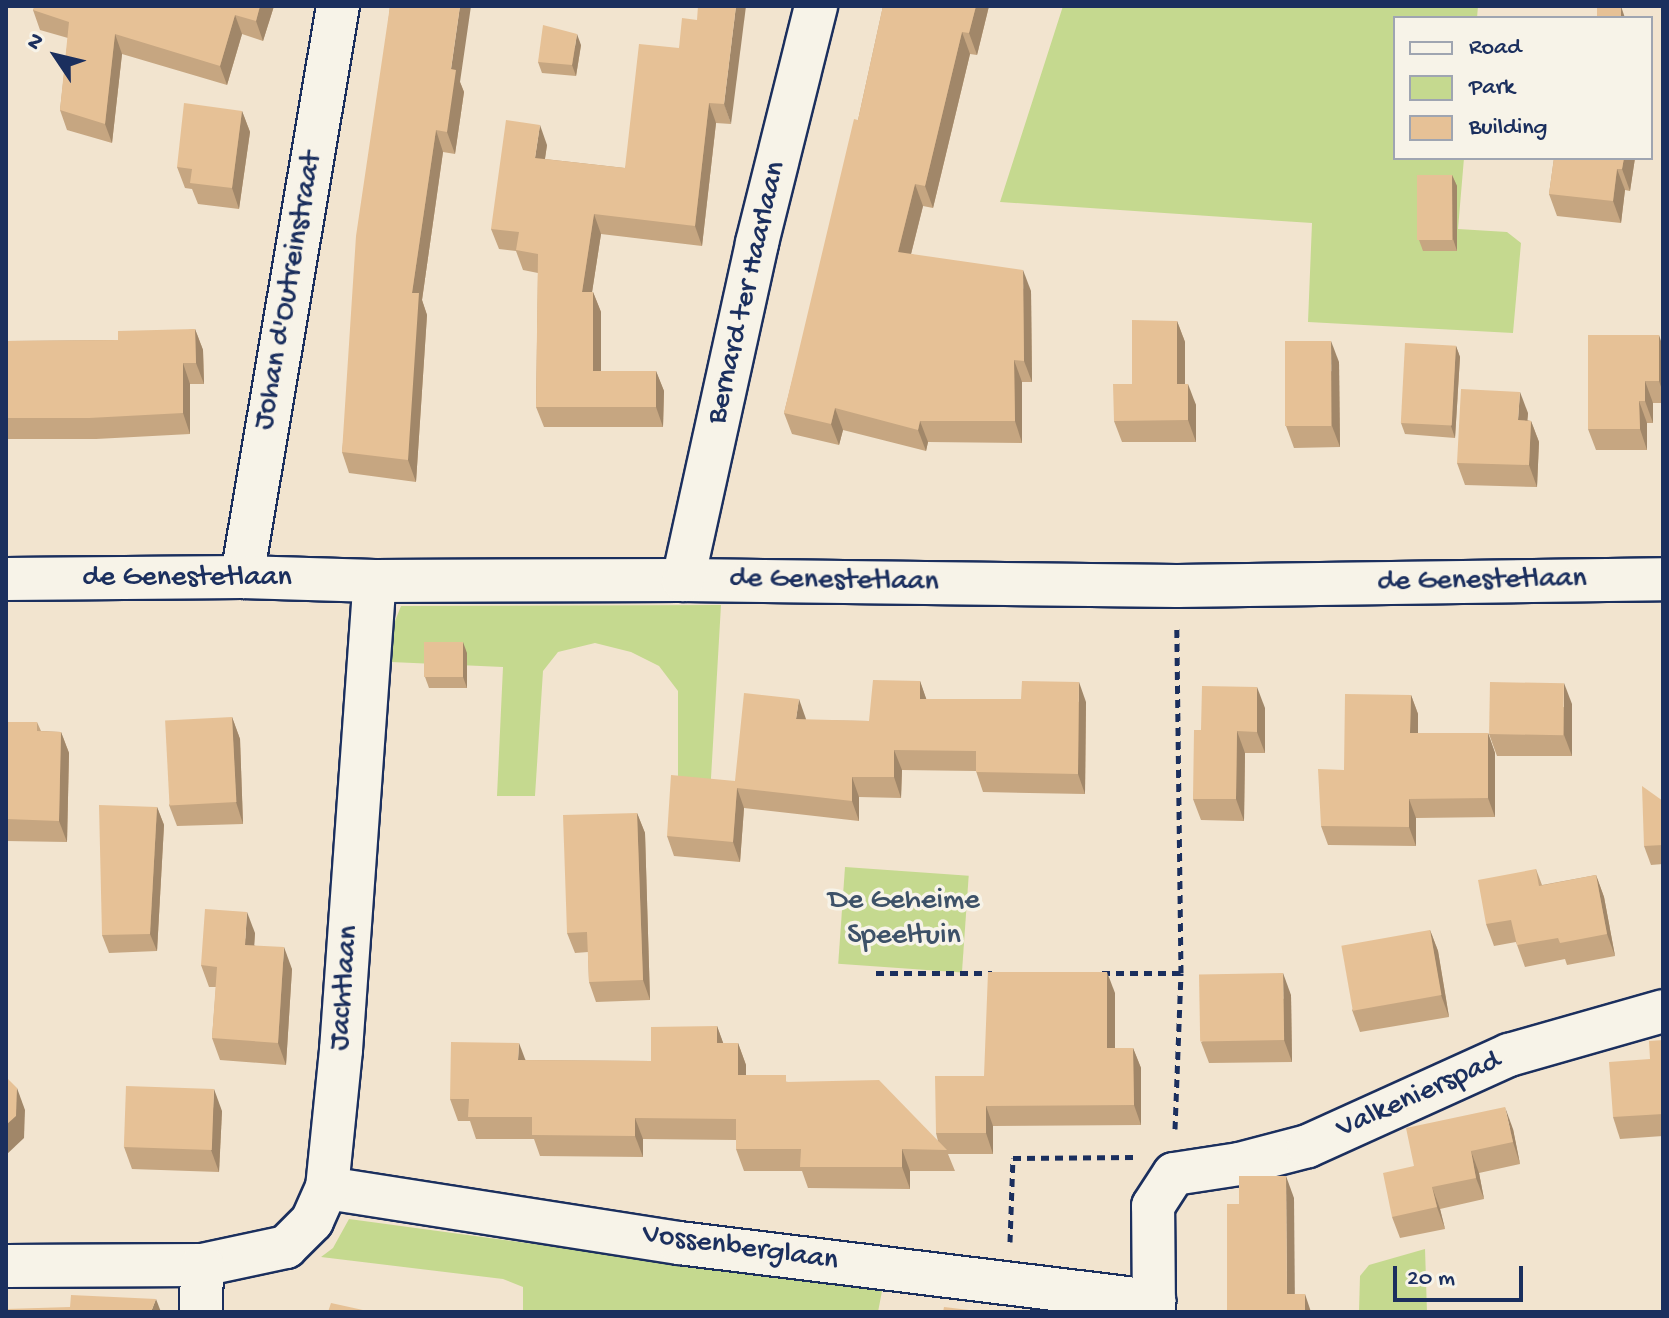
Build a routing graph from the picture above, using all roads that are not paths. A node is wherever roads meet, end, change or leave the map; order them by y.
1 (338, 6) edge
2 (816, 6) edge
3 (242, 577) junction
4 (6, 579) edge
5 (1663, 579) edge
6 (683, 580) junction
7 (375, 581) junction
8 (1663, 1011) edge
9 (327, 1188) junction
10 (202, 1265) junction
11 (6, 1266) edge
12 (1154, 1307) edge
13 (201, 1312) edge

1 - 3 street, Johan d'Outreinstraat
2 - 6 street, Bernard ter Haarlaan
3 - 4 street, de Genestetlaan
3 - 7 street, de Genestetlaan
5 - 6 street, de Genestetlaan
6 - 7 street, de Genestetlaan
7 - 9 street, Jachtlaan
8 - 12 street, Valkenierspad
9 - 10 street, Jachtlaan
9 - 12 street, Vossenberglaan
10 - 11 street
10 - 13 street

